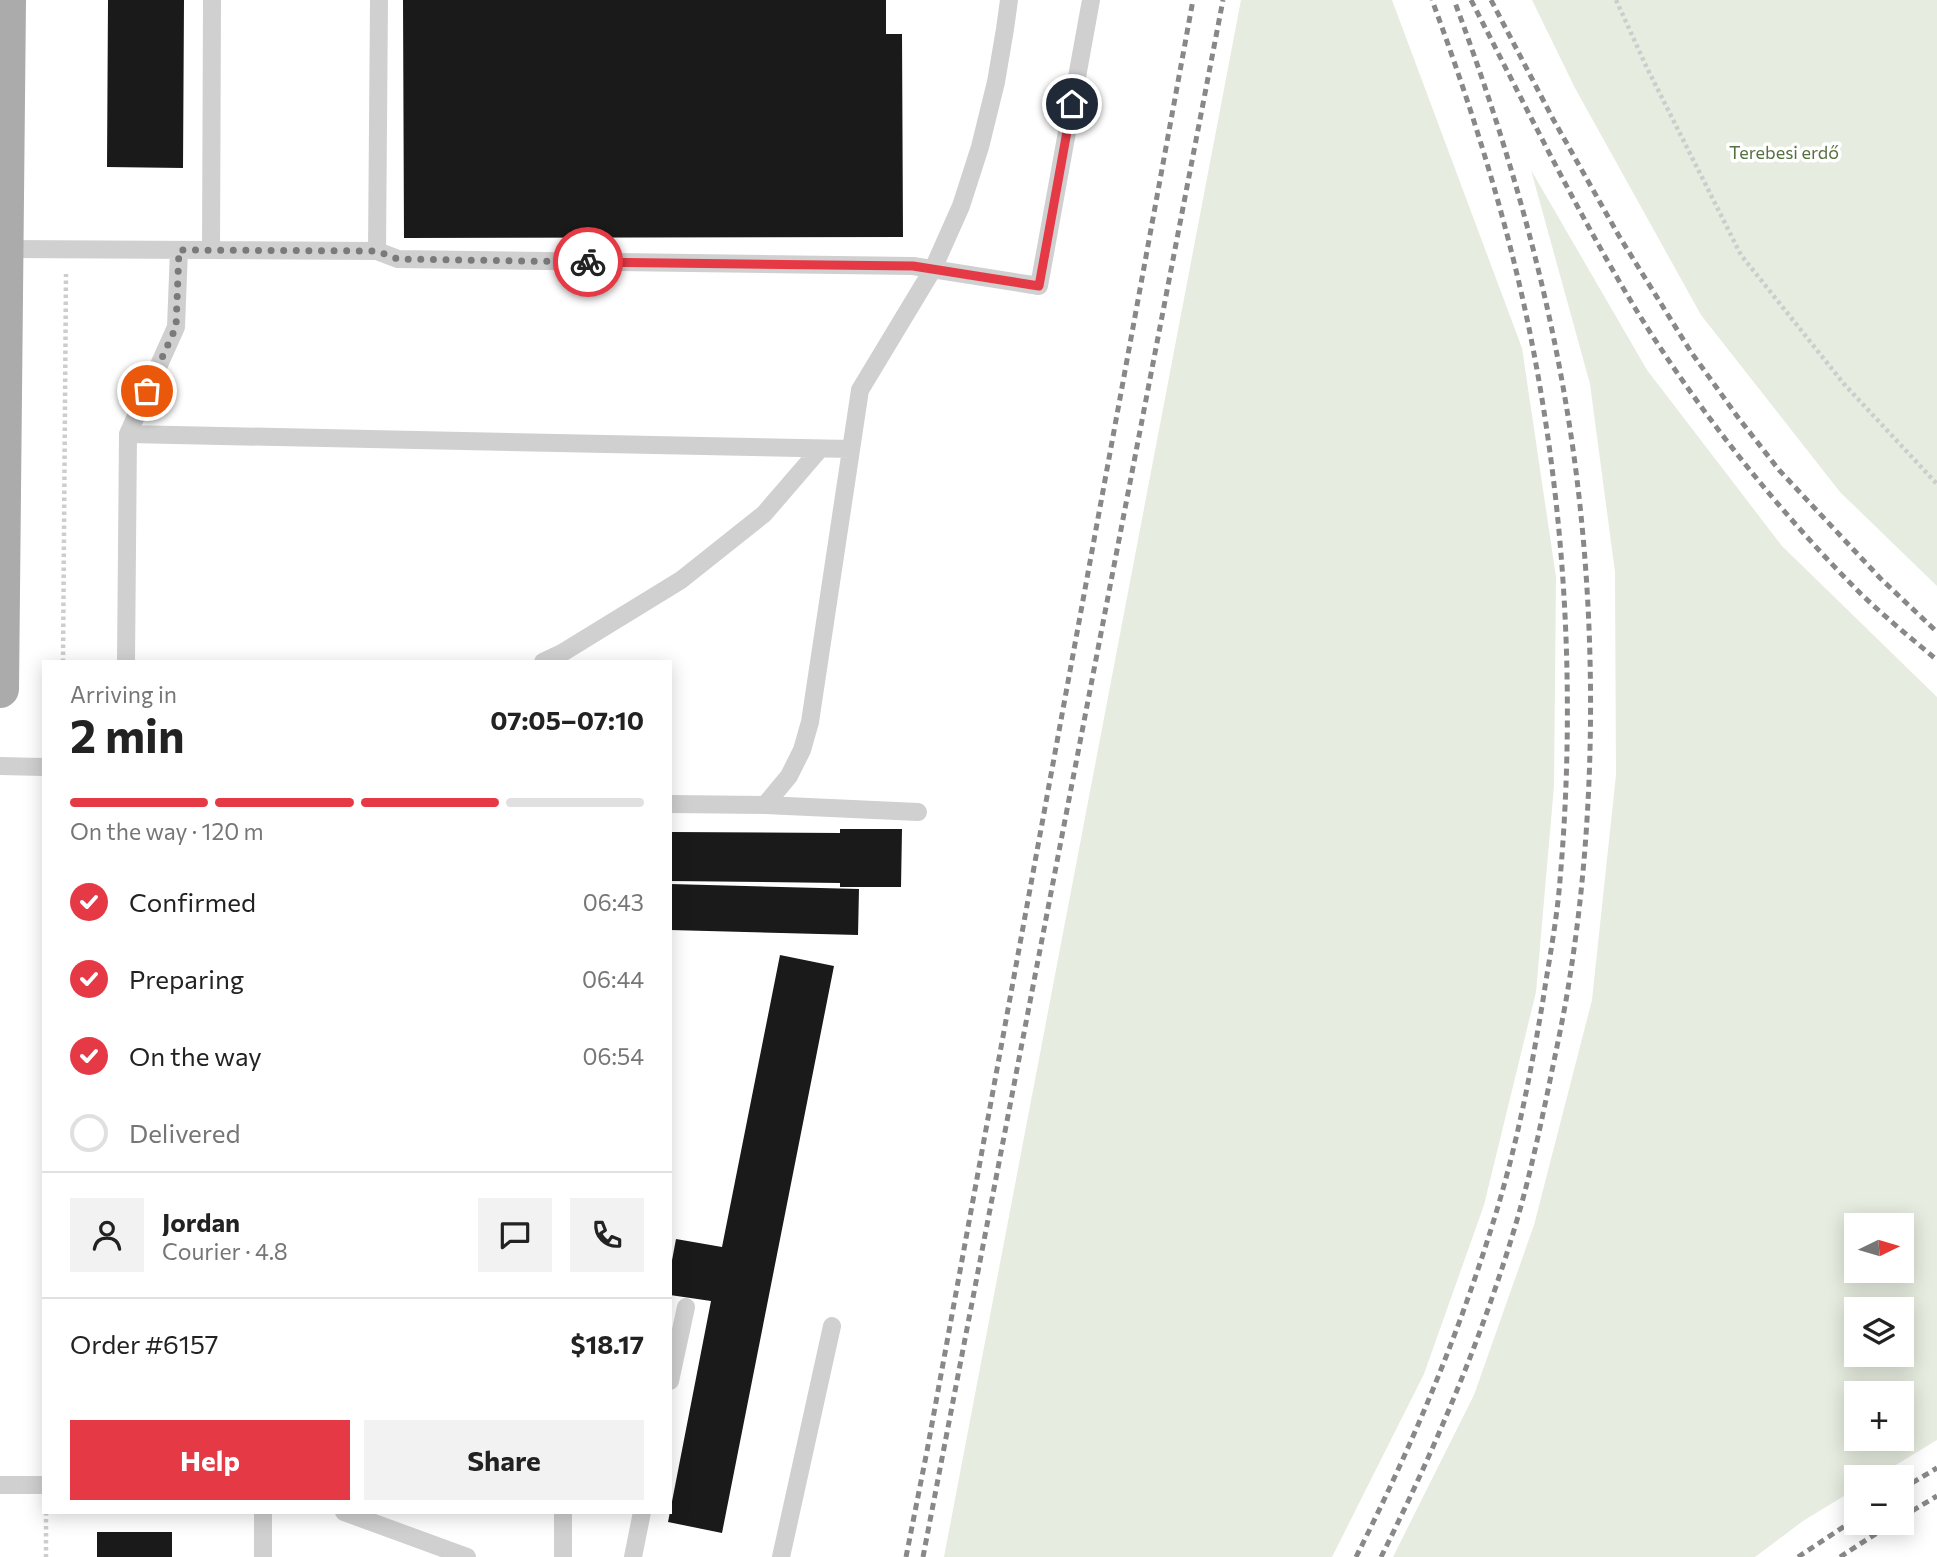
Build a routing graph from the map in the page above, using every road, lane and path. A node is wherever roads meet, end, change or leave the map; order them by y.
1 (7, 0) edge
2 (212, 0) edge
3 (379, 0) edge
4 (1009, 0) edge
5 (1091, 0) edge
6 (1616, 0) edge
7 (4, 249) junction
8 (66, 249) junction
9 (179, 250) junction
10 (211, 250) junction
11 (377, 251) junction
12 (933, 269) junction
13 (128, 434) junction
14 (820, 449) junction
15 (851, 449) junction
16 (1937, 484) edge
17 (63, 660) edge
18 (127, 660) edge
19 (547, 660) edge
20 (0, 689) edge
21 (0, 766) edge
22 (42, 767) edge
23 (672, 804) edge
24 (765, 805) junction
25 (918, 812) dead end
26 (686, 1307) dead end
27 (832, 1326) dead end
28 (672, 1372) edge
29 (0, 1485) edge
30 (42, 1485) edge
31 (46, 1514) edge
32 (263, 1514) edge
33 (349, 1514) edge
34 (563, 1514) edge
35 (642, 1514) edge
36 (47, 1557) edge
37 (263, 1557) edge
38 (466, 1557) edge
39 (563, 1557) edge
40 (633, 1557) edge
41 (781, 1557) edge

1 - 7 main road
2 - 10 lane
3 - 11 lane
4 - 12 lane
5 - 12 lane
6 - 16 path
7 - 8 lane
7 - 20 main road
8 - 9 lane
8 - 17 path
9 - 10 lane
9 - 13 lane
10 - 11 lane
11 - 12 lane
12 - 15 lane
13 - 14 lane
13 - 18 lane
14 - 15 lane
14 - 19 lane
15 - 24 lane
21 - 22 lane
23 - 24 lane
24 - 25 lane
26 - 28 lane
27 - 41 lane
29 - 30 lane
31 - 36 path
32 - 37 lane
33 - 38 lane
34 - 39 lane
35 - 40 lane

